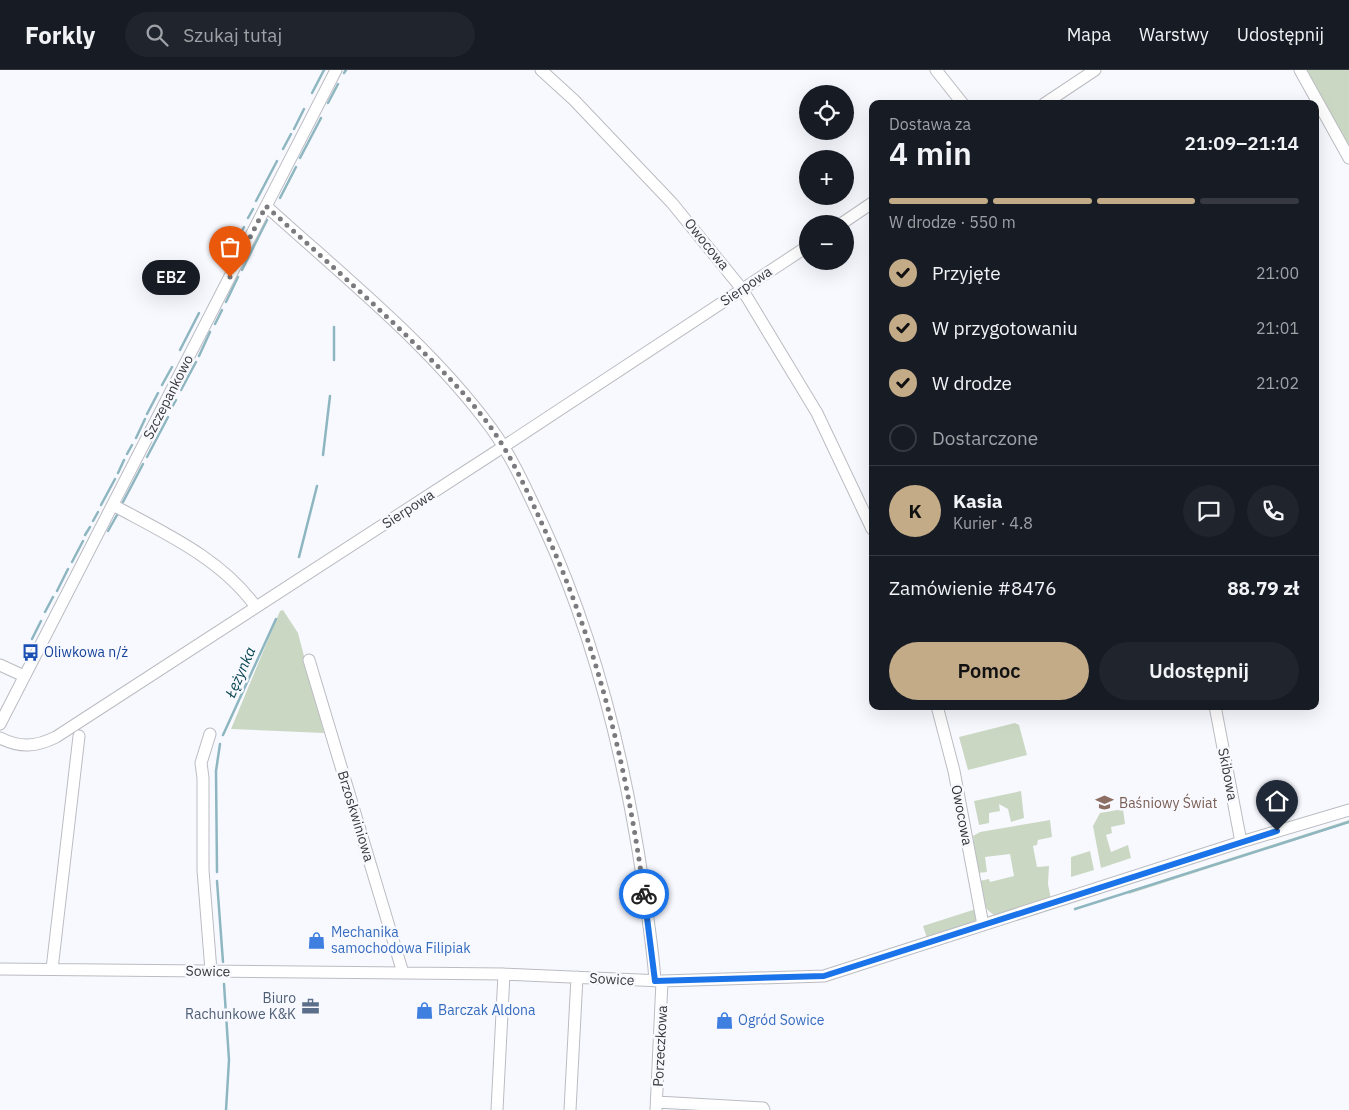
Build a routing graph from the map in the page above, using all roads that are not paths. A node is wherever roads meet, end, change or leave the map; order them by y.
1 (336, 70) edge
2 (542, 70) edge
3 (936, 70) edge
4 (1095, 70) edge
5 (1300, 70) edge
6 (960, 100) edge
7 (1050, 100) edge
8 (1317, 100) edge
9 (1319, 104) edge
10 (1349, 158) edge
11 (869, 205) edge
12 (266, 206) junction
13 (854, 215) edge
14 (799, 252) edge
15 (742, 289) junction
16 (503, 447) junction
17 (112, 505) junction
18 (869, 523) edge
19 (256, 607) junction
20 (309, 660) dead end
21 (0, 665) edge
22 (24, 676) junction
23 (938, 710) edge
24 (1216, 710) edge
25 (0, 724) edge
26 (210, 734) dead end
27 (79, 736) dead end
28 (0, 738) edge
29 (1349, 810) edge
30 (1241, 842) junction
31 (983, 925) junction
32 (0, 968) edge
33 (52, 969) junction
34 (211, 971) junction
35 (403, 973) junction
36 (504, 974) junction
37 (577, 977) junction
38 (659, 981) junction
39 (656, 1106) edge
40 (496, 1110) edge
41 (570, 1110) edge
42 (764, 1110) edge

1 - 12 street, Szczepankowo
2 - 15 street, Owocowa
3 - 6 street
4 - 7 street
5 - 8 street
9 - 10 street
11 - 13 street
12 - 16 street, Porzeczkowa
12 - 17 street, Szczepankowo
14 - 15 street, Sierpowa
15 - 16 street, Sierpowa
15 - 18 street, Owocowa
16 - 19 street, Sierpowa
16 - 38 street, Porzeczkowa
17 - 19 street
17 - 22 street, Szczepankowo
19 - 28 street, Sierpowa
20 - 35 street, Brzoskwiniowa
21 - 22 street
22 - 25 street, Szczepankowo
23 - 31 street, Owocowa
24 - 30 street, Skibowa
26 - 34 street
27 - 33 street
29 - 30 street, Sowice
30 - 31 street, Sowice
31 - 38 street, Sowice
32 - 33 street, Sowice
33 - 34 street, Sowice
34 - 35 street, Sowice
35 - 36 street, Sowice
36 - 37 street, Sowice
36 - 40 street
37 - 38 street, Sowice
37 - 41 street
38 - 39 street, Porzeczkowa
39 - 42 street

